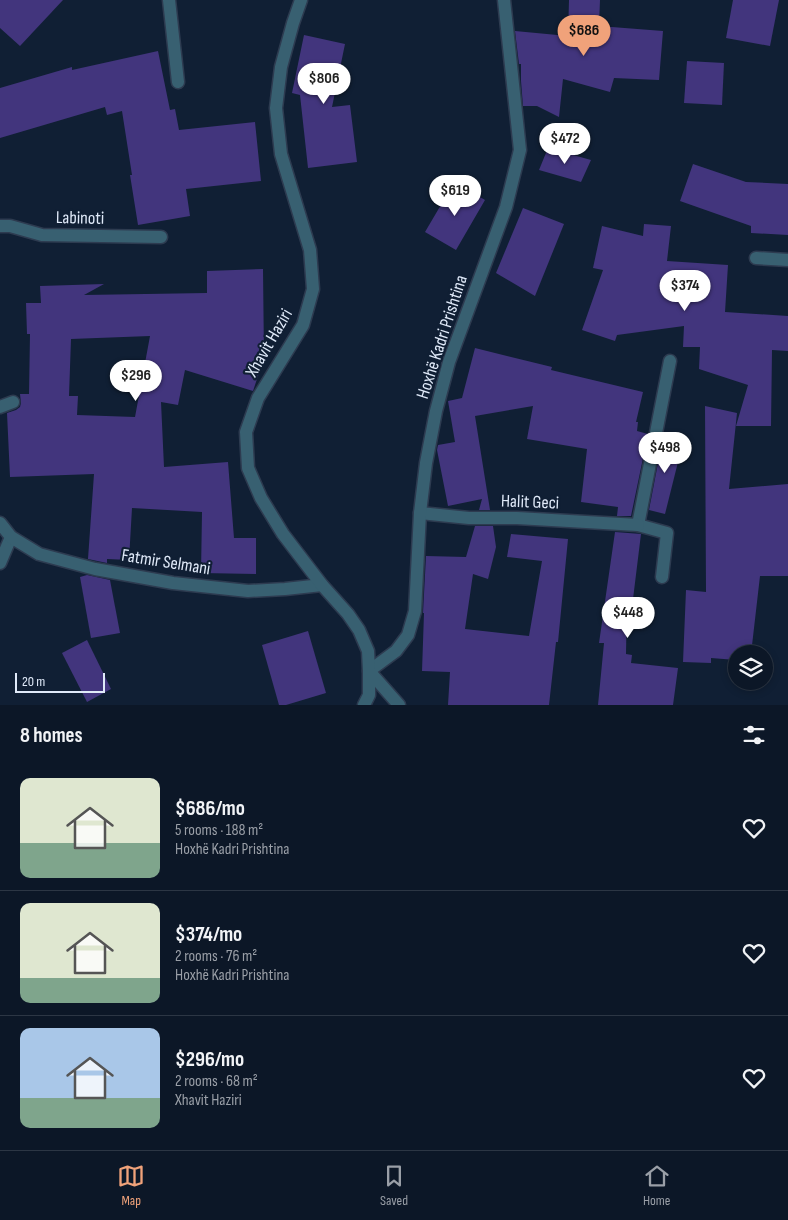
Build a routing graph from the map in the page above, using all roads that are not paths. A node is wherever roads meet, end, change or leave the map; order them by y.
1 (169, 0) edge
2 (301, 0) edge
3 (504, 0) edge
4 (178, 82) dead end
5 (0, 226) edge
6 (160, 237) dead end
7 (756, 258) dead end
8 (788, 260) edge
9 (670, 361) dead end
10 (13, 402) dead end
11 (0, 407) edge
12 (420, 513) junction
13 (0, 523) edge
14 (638, 525) junction
15 (11, 537) junction
16 (0, 563) edge
17 (662, 577) dead end
18 (322, 585) junction
19 (369, 671) junction
20 (364, 705) edge
21 (399, 705) edge

1 - 4 street
2 - 18 street, Xhavit Haziri
3 - 12 street, Hoxhë Kadri Prishtina
5 - 6 street, Labinoti
7 - 8 street
9 - 14 street
10 - 11 street
12 - 14 street, Halit Geci
12 - 19 street, Hoxhë Kadri Prishtina
13 - 15 street
14 - 17 street, Halit Geci
15 - 16 street
15 - 18 street, Fatmir Selmani
18 - 19 street, Xhavit Haziri
19 - 20 street, Xhavit Haziri
19 - 21 street

